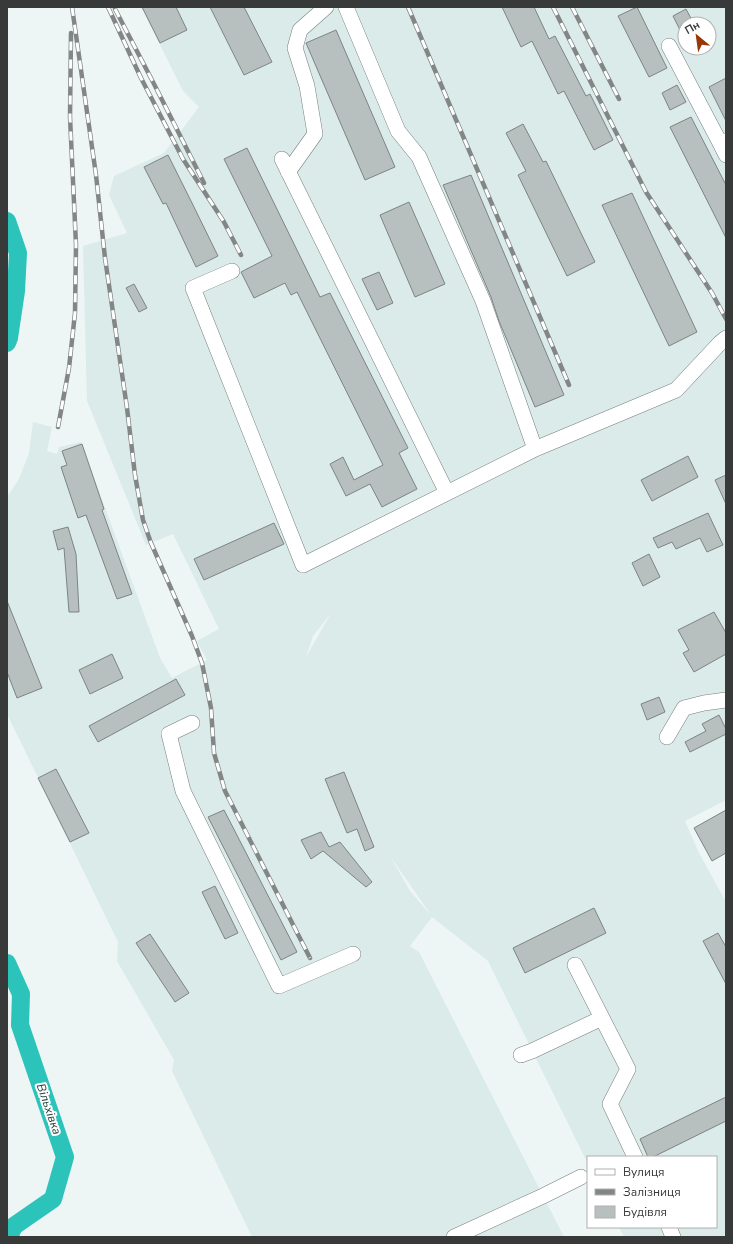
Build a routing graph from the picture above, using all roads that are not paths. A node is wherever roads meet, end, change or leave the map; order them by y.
1 (326, 7) edge
2 (346, 7) edge
3 (669, 46) dead end
4 (722, 141) edge
5 (726, 155) edge
6 (232, 271) dead end
7 (726, 338) edge
8 (535, 449) junction
9 (447, 493) junction
10 (726, 700) edge
11 (192, 723) dead end
12 (667, 737) dead end
13 (353, 954) dead end
14 (575, 965) dead end
15 (602, 1018) junction
16 (521, 1055) dead end
17 (635, 1156) edge
18 (581, 1177) dead end
19 (668, 1228) edge
20 (454, 1237) edge
21 (673, 1237) edge

1 - 9 lane
2 - 8 lane
3 - 4 lane
4 - 5 lane
6 - 9 lane
7 - 8 lane
8 - 9 lane
10 - 12 lane
11 - 13 lane
14 - 15 lane
15 - 16 lane
15 - 17 lane
18 - 20 lane
19 - 21 lane

